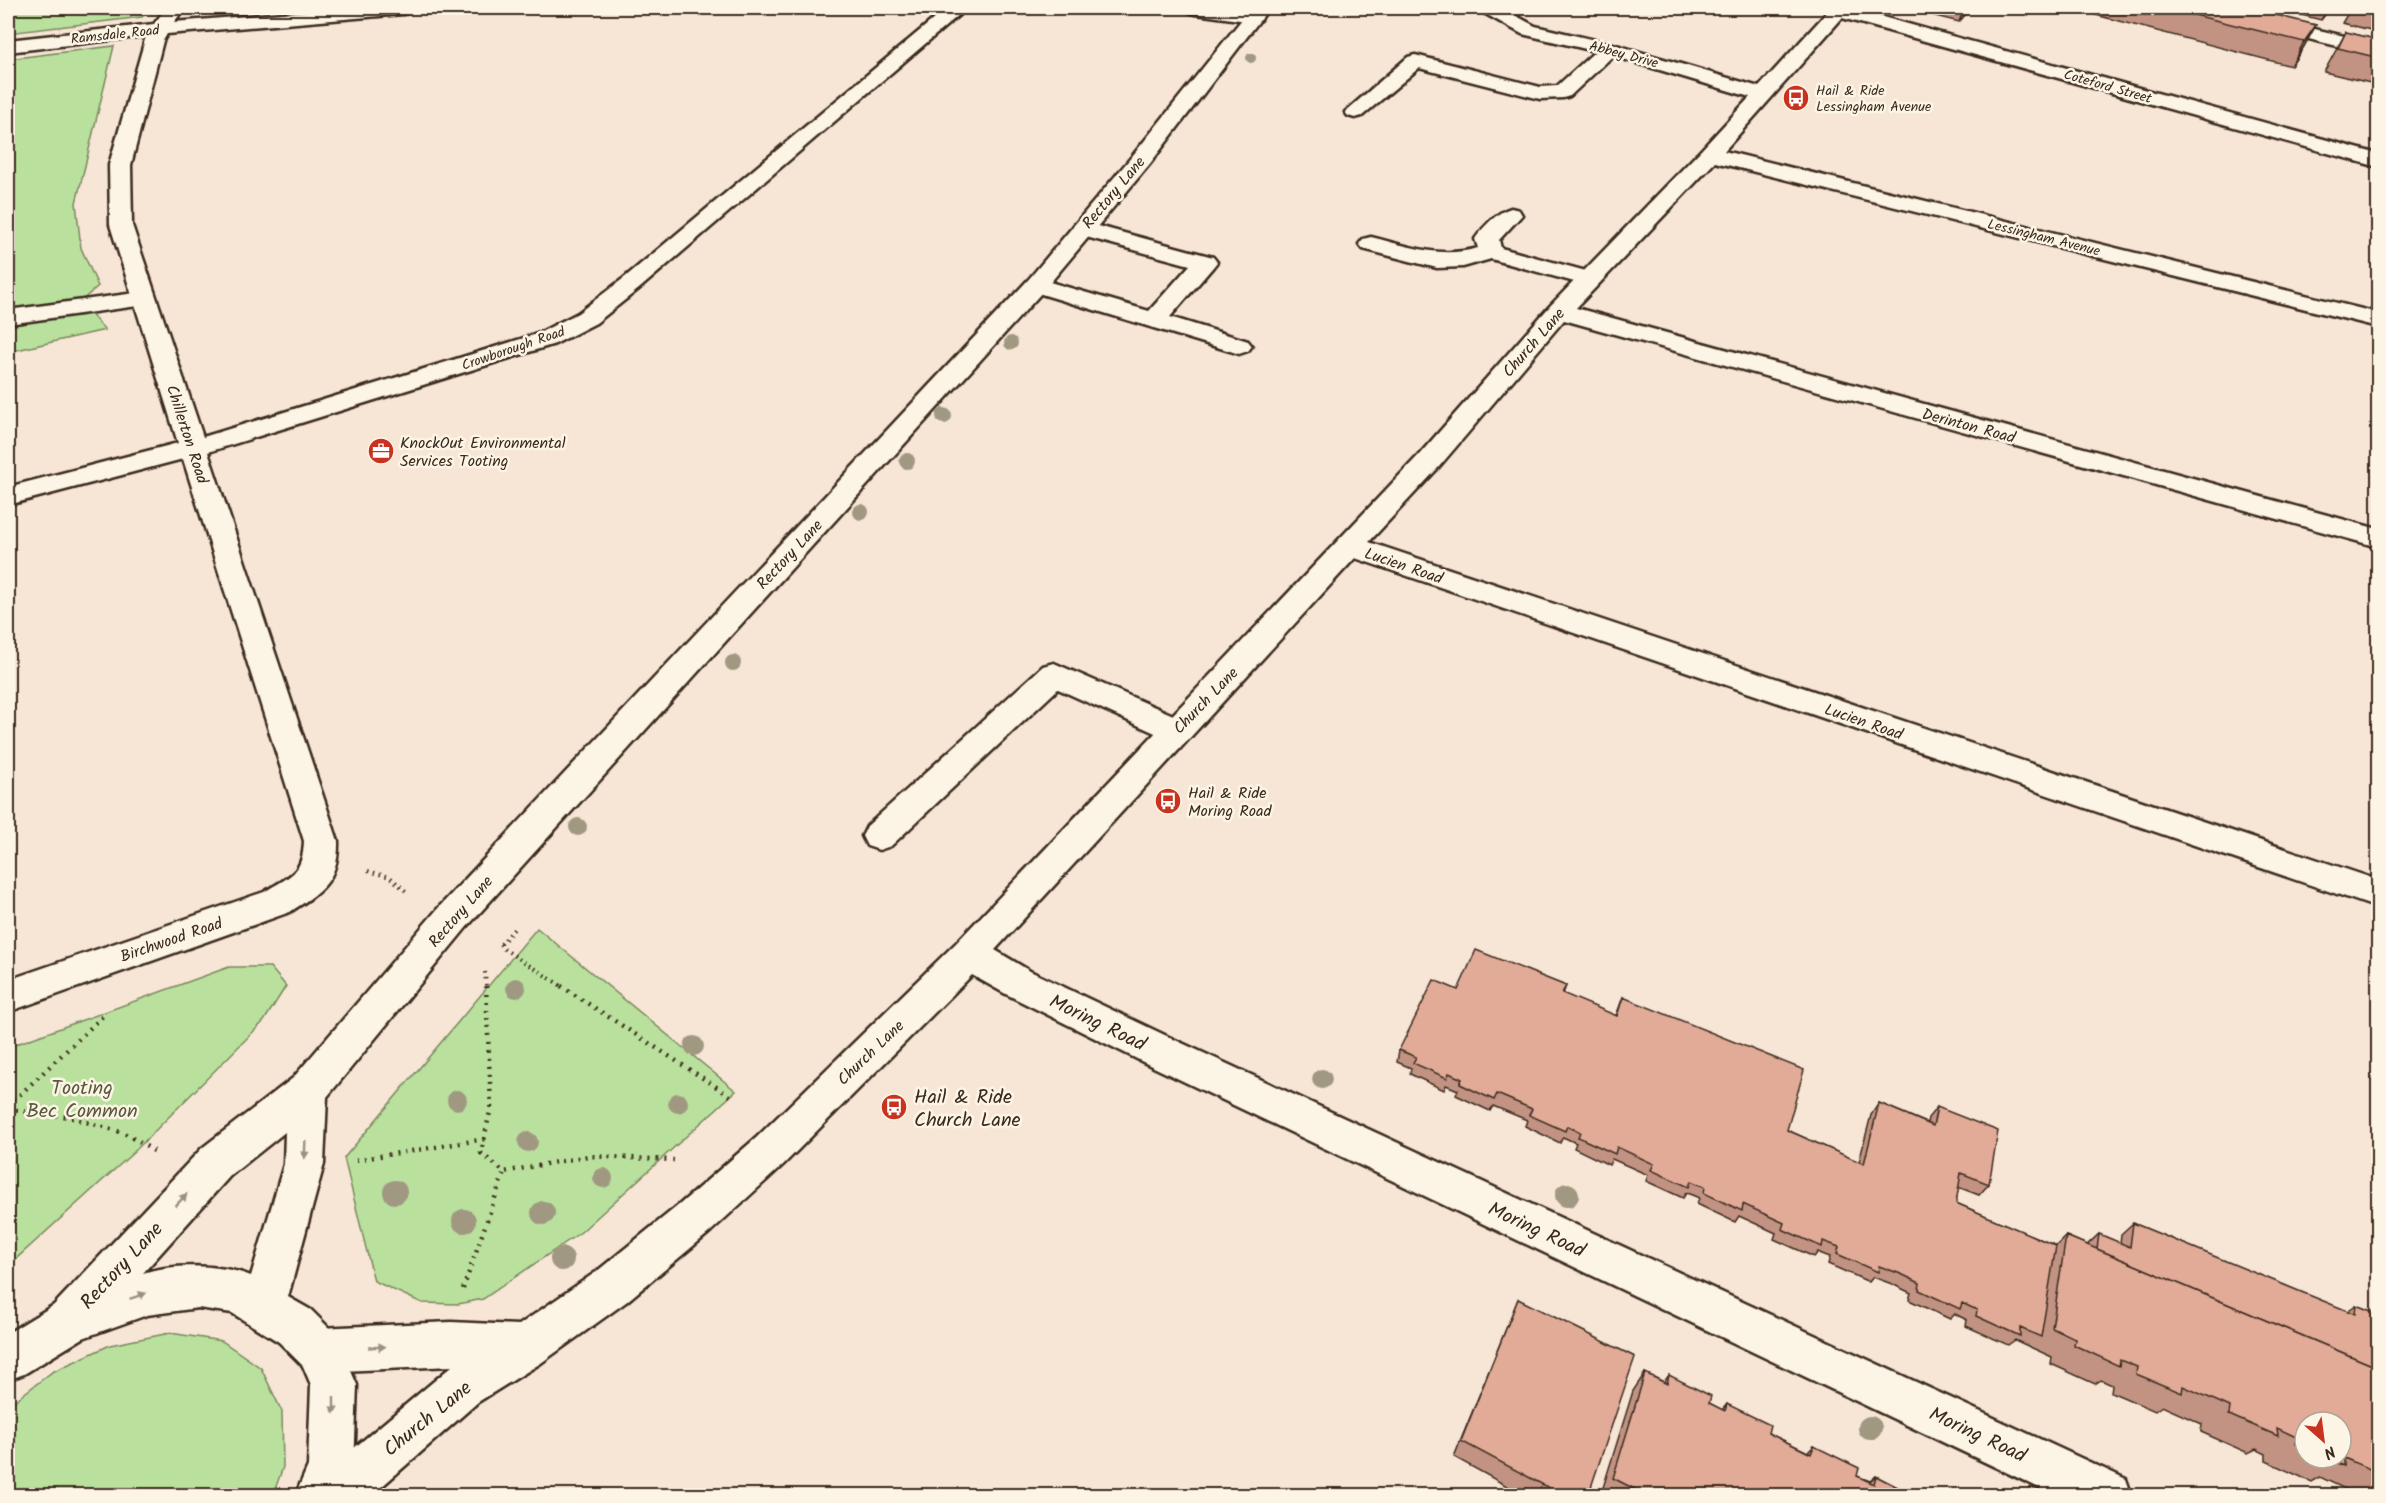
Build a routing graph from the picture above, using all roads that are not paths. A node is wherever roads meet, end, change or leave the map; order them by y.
1 (176, 8) edge
2 (403, 8) edge
3 (958, 8) edge
4 (1196, 8) edge
5 (1489, 8) edge
6 (2205, 8) edge
7 (1839, 9) edge
8 (1257, 12) edge
9 (159, 29) junction
10 (8, 46) edge
11 (1609, 49) junction
12 (2379, 50) edge
13 (1763, 94) junction
14 (1355, 112) dead end
15 (1710, 154) junction
16 (2379, 161) edge
17 (1511, 215) dead end
18 (1083, 228) junction
19 (1371, 244) dead end
20 (1491, 252) junction
21 (1589, 279) junction
22 (1036, 285) junction
23 (143, 299) junction
24 (1559, 311) junction
25 (8, 317) edge
26 (2379, 320) edge
27 (1153, 322) junction
28 (1239, 346) dead end
29 (193, 448) junction
30 (8, 496) edge
31 (2379, 538) edge
32 (1350, 546) junction
33 (1176, 730) junction
34 (879, 836) dead end
35 (321, 862) joint
36 (2379, 894) edge
37 (969, 954) junction
38 (8, 996) edge
39 (307, 1091) junction
40 (263, 1308) junction
41 (70, 1321) junction
42 (525, 1347) junction
43 (319, 1350) junction
44 (8, 1358) edge
45 (318, 1496) edge
46 (334, 1496) edge
47 (2109, 1496) edge

1 - 9 street, Chillerton Road
2 - 9 street, Ramsdale Road
3 - 29 street, Crowborough Road
4 - 8 street
5 - 11 street, Abbey Drive
6 - 12 street
7 - 13 street, Church Lane
7 - 16 street, Coteford Street
8 - 18 street, Rectory Lane
9 - 10 street, Ramsdale Road
9 - 23 street, Chillerton Road
11 - 13 street, Abbey Drive
11 - 14 street
13 - 15 street, Church Lane
15 - 21 street, Church Lane
15 - 26 street, Lessingham Avenue
17 - 20 street
18 - 22 street, Rectory Lane
18 - 27 street
19 - 20 street
20 - 21 street
21 - 24 street, Church Lane
22 - 27 street
22 - 39 street, Rectory Lane
23 - 25 street
23 - 29 street, Chillerton Road
24 - 31 street, Derinton Road
24 - 32 street, Church Lane
27 - 28 street
29 - 30 street, Crowborough Road
29 - 35 street, Chillerton Road
32 - 33 street, Church Lane
32 - 36 street, Lucien Road
33 - 34 street
33 - 37 street, Church Lane
35 - 38 street, Birchwood Road
37 - 42 street, Church Lane
37 - 47 street, Moring Road
39 -> 40 street
41 -> 39 street, Rectory Lane
41 -> 40 street
40 - 43 street
41 - 44 street
43 -> 42 street
42 - 46 street, Church Lane
43 -> 45 street

